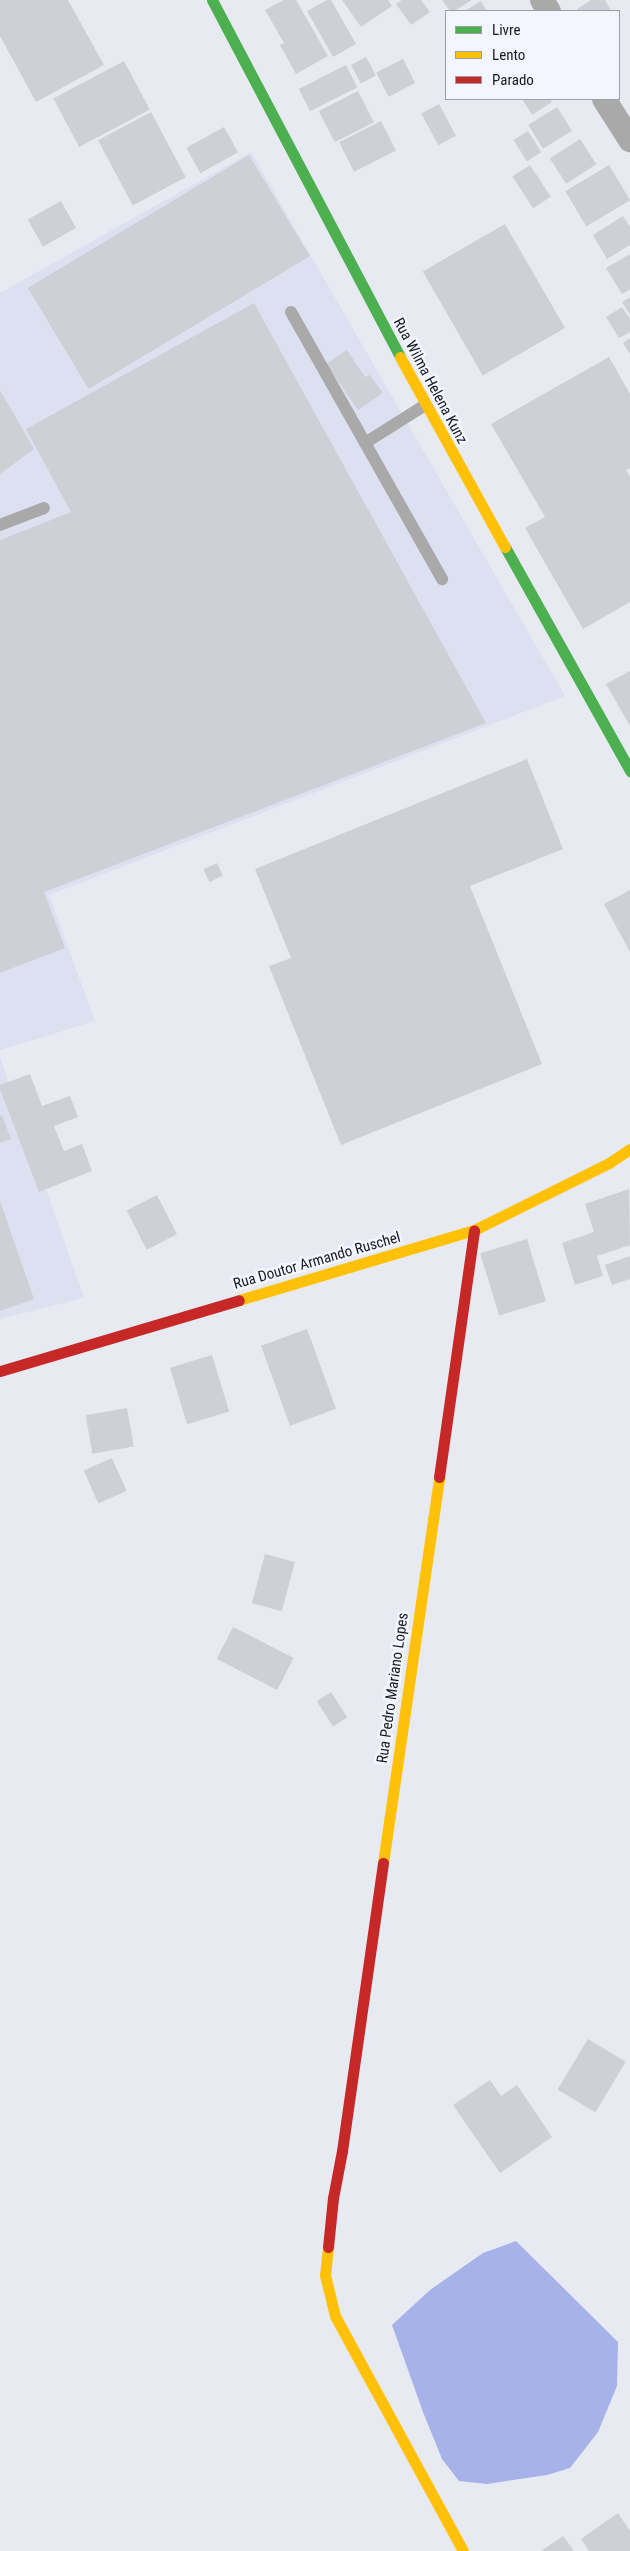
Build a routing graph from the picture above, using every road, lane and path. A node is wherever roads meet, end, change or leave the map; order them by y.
1 (212, 0) edge
2 (605, 100) edge
3 (630, 140) edge
4 (291, 312) dead end
5 (425, 405) junction
6 (365, 443) junction
7 (44, 508) dead end
8 (0, 524) edge
9 (442, 579) dead end
10 (630, 770) edge
11 (630, 1149) edge
12 (474, 1230) junction
13 (0, 1370) edge
14 (463, 2551) edge

1 - 5 street, Rua Wilma Helena Kunz
2 - 3 street
4 - 6 lane
5 - 6 lane
5 - 10 street, Rua Wilma Helena Kunz
6 - 9 lane
7 - 8 lane
11 - 12 street, Rua Doutor Armando Ruschel
12 - 13 street, Rua Doutor Armando Ruschel
12 - 14 street, Rua Pedro Mariano Lopes

